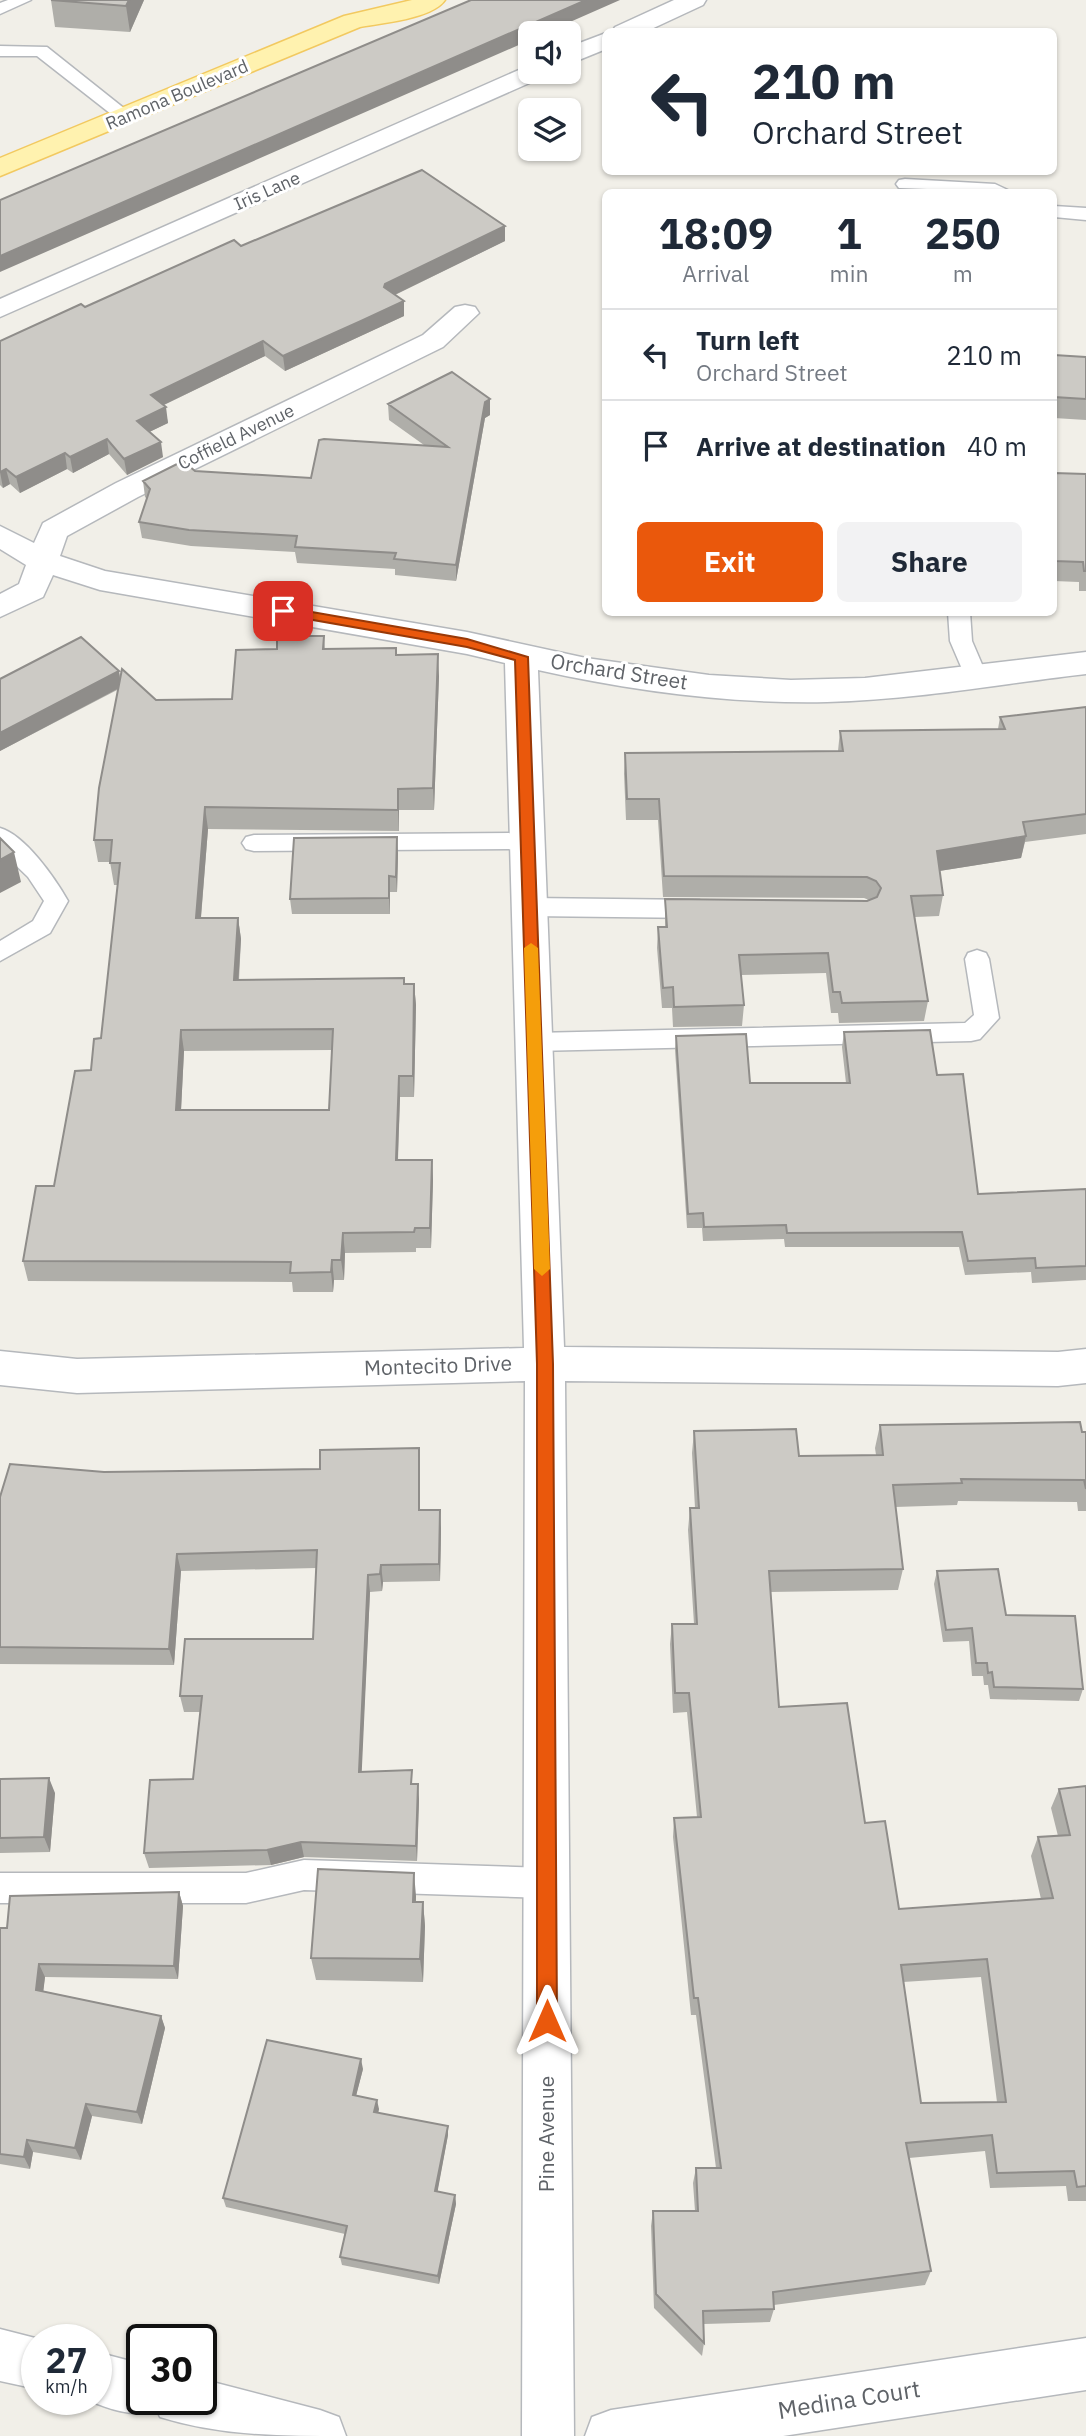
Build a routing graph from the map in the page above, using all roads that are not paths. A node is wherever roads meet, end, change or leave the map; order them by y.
1 (23, 0) edge
2 (374, 0) edge
3 (433, 0) edge
4 (694, 0) edge
5 (0, 9) edge
6 (353, 21) junction
7 (633, 28) edge
8 (602, 42) edge
9 (0, 51) edge
10 (581, 51) edge
11 (518, 79) edge
12 (126, 117) junction
13 (0, 168) edge
14 (905, 184) dead end
15 (995, 189) edge
16 (1057, 212) edge
17 (1086, 214) edge
18 (0, 309) edge
19 (465, 313) dead end
20 (0, 536) edge
21 (41, 560) junction
22 (0, 607) edge
23 (959, 616) edge
24 (521, 657) junction
25 (1086, 663) edge
26 (976, 676) junction
27 (0, 836) edge
28 (527, 841) junction
29 (254, 843) edge
30 (530, 907) junction
31 (725, 909) edge
32 (0, 952) edge
33 (977, 959) dead end
34 (534, 1042) junction
35 (545, 1364) junction
36 (1086, 1366) edge
37 (0, 1368) edge
38 (546, 1883) junction
39 (0, 1888) edge
40 (0, 2355) edge
41 (21, 2360) edge
42 (1086, 2364) edge
43 (217, 2409) edge
44 (320, 2436) edge
45 (548, 2436) edge
46 (611, 2436) edge

1 - 5 lane
2 - 6 main road, Ramona Boulevard
3 - 6 main road, Ramona Boulevard
4 - 7 street
6 - 12 main road, Ramona Boulevard
8 - 10 street
9 - 12 lane
11 - 18 street, Iris Lane
12 - 13 main road, Ramona Boulevard
14 - 15 lane
16 - 17 lane
19 - 21 street, Coffield Avenue
20 - 21 street, Orchard Street
21 - 22 street, Coffield Avenue
21 - 24 street, Orchard Street
23 - 26 lane
24 - 26 street, Orchard Street
24 - 28 street, Pine Avenue
25 - 26 street, Orchard Street
27 - 32 lane
28 - 29 lane
28 - 30 street, Pine Avenue
30 - 31 lane
30 - 34 street, Pine Avenue
33 - 34 lane
34 - 35 street, Pine Avenue
35 - 36 street, Montecito Drive
35 - 37 street, Montecito Drive
35 - 38 street, Pine Avenue
38 - 39 lane
38 - 45 street, Pine Avenue
40 - 41 street
42 - 46 street, Medina Court
43 - 44 street

